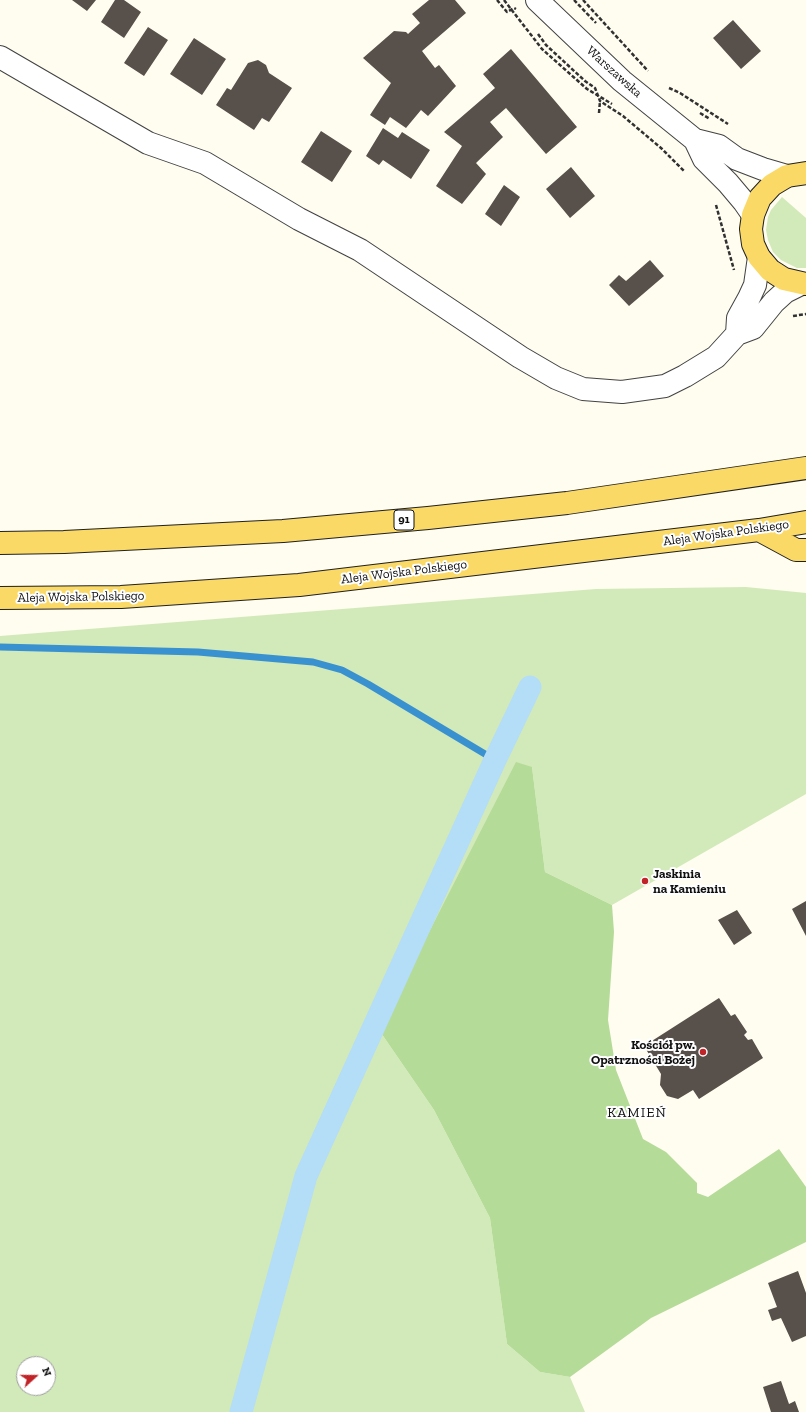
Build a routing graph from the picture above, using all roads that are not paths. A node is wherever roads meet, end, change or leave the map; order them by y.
1 (528, 6) edge
2 (0, 57) edge
3 (695, 140) junction
4 (797, 174) edge
5 (752, 215) junction
6 (759, 257) junction
7 (804, 284) edge
8 (737, 334) junction
9 (806, 468) edge
10 (806, 522) edge
11 (759, 530) junction
12 (0, 543) edge
13 (806, 550) edge
14 (0, 598) edge

1 - 3 street, Warszawska
2 - 8 street
3 - 4 street, Warszawska
3 - 5 street, Warszawska
4 - 5 main road
5 - 6 main road
6 - 7 main road
6 - 8 street
7 - 8 street
9 - 12 main road, 91
10 - 11 main road, Aleja Wojska Polskiego
11 - 13 main road
11 - 14 main road, Aleja Wojska Polskiego

